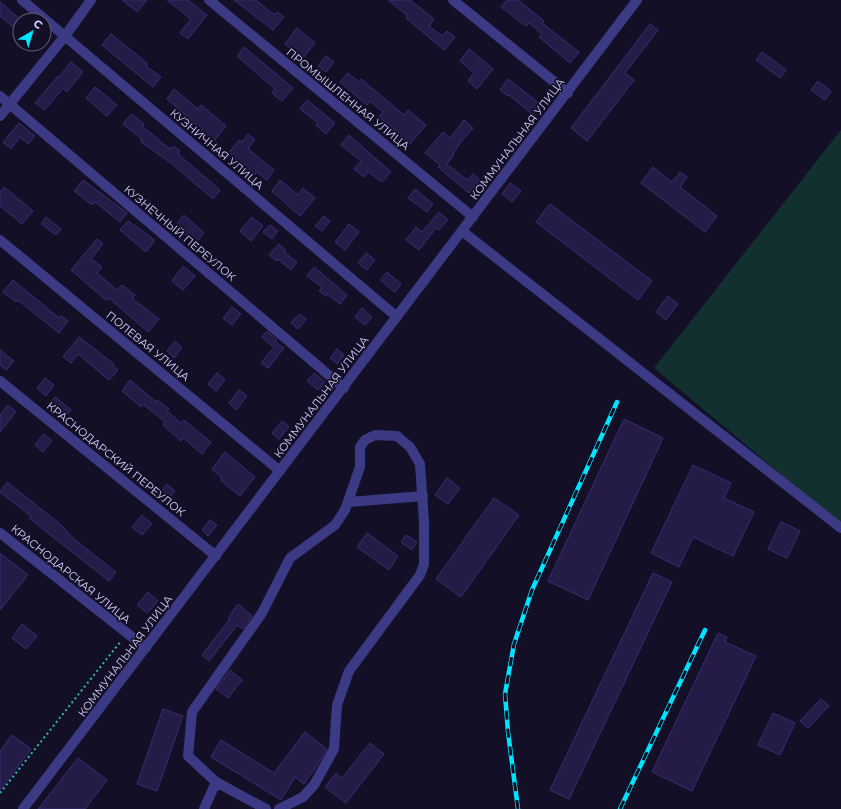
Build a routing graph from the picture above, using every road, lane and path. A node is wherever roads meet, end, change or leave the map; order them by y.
1 (22, 0) edge
2 (91, 0) edge
3 (209, 0) edge
4 (453, 0) edge
5 (638, 0) edge
6 (65, 36) junction
7 (568, 93) junction
8 (0, 96) edge
9 (9, 104) junction
10 (0, 116) edge
11 (473, 217) junction
12 (462, 231) junction
13 (0, 240) edge
14 (397, 317) junction
15 (0, 381) edge
16 (344, 388) junction
17 (280, 471) junction
18 (423, 496) junction
19 (349, 502) junction
20 (841, 528) edge
21 (0, 533) edge
22 (216, 556) junction
23 (126, 634) junction
24 (146, 648) junction
25 (216, 782) junction
26 (0, 793) edge
27 (23, 809) edge
28 (204, 809) edge
29 (266, 809) edge
30 (279, 809) edge

1 - 6 street, КУЗНИЧНАЯ УЛИЦА
2 - 6 street
3 - 11 street, ПРОМЫШЛЕННАЯ УЛИЦА
4 - 7 street
5 - 7 street, КОММУНАЛЬНАЯ УЛИЦА
6 - 9 street
6 - 14 street, КУЗНИЧНАЯ УЛИЦА
7 - 11 street, КОММУНАЛЬНАЯ УЛИЦА
8 - 9 street, КУЗНЕЧНЫЙ ПЕРЕУЛОК
9 - 10 street
9 - 16 street, КУЗНЕЧНЫЙ ПЕРЕУЛОК
11 - 12 street, КОММУНАЛЬНАЯ УЛИЦА
12 - 14 street, КОММУНАЛЬНАЯ УЛИЦА
12 - 20 street
13 - 17 street, ПОЛЕВАЯ УЛИЦА
14 - 16 street, КОММУНАЛЬНАЯ УЛИЦА
15 - 22 street, КРАСНОДАРСКИЙ ПЕРЕУЛОК
16 - 17 street, КОММУНАЛЬНАЯ УЛИЦА
17 - 22 street, КОММУНАЛЬНАЯ УЛИЦА
18 - 19 street
18 - 19 street
18 - 30 street
19 - 25 street
21 - 23 street, КРАСНОДАРСКАЯ УЛИЦА
22 - 24 street, КОММУНАЛЬНАЯ УЛИЦА
23 - 24 street, КРАСНОДАРСКАЯ УЛИЦА
23 - 26 path
24 - 27 street, КОММУНАЛЬНАЯ УЛИЦА
25 - 28 street
25 - 29 street

